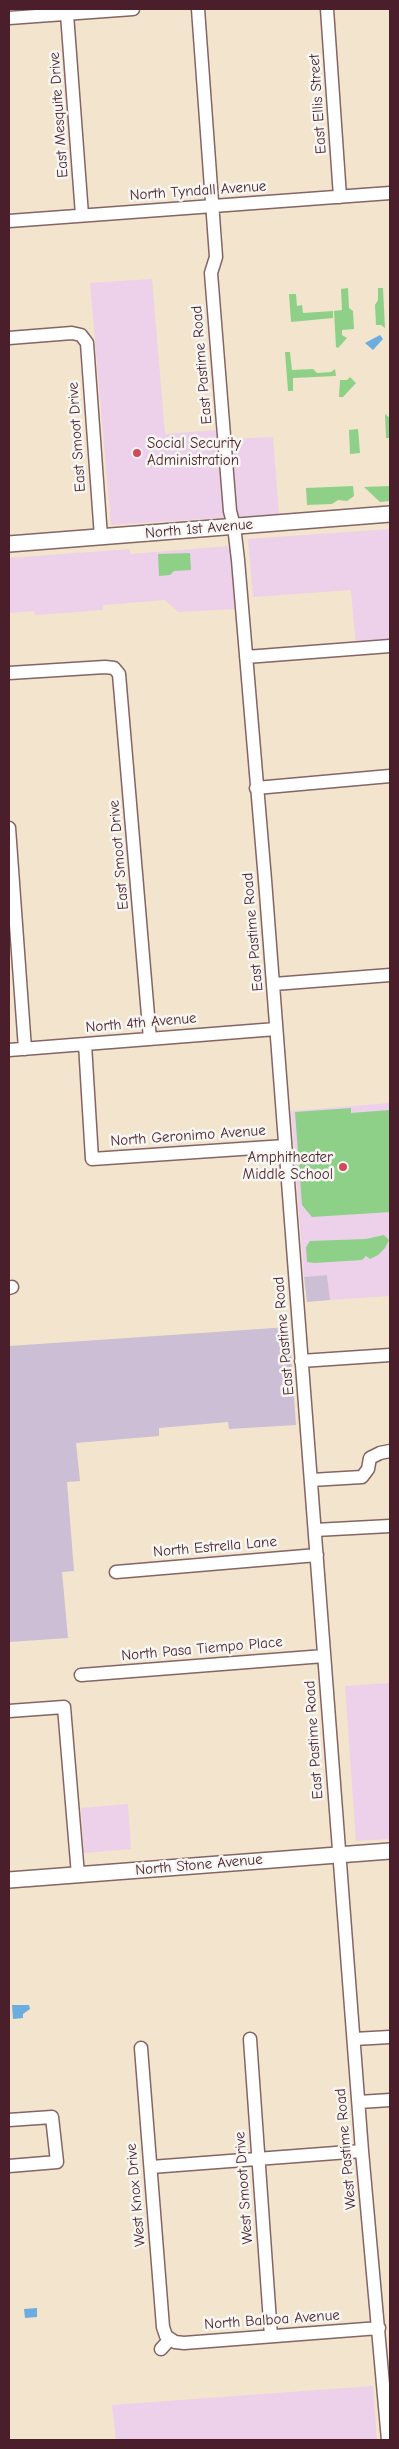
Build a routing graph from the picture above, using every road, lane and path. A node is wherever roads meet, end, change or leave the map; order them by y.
1 (132, 9) edge
2 (198, 9) edge
3 (328, 9) edge
4 (67, 14) junction
5 (9, 18) edge
6 (390, 193) edge
7 (340, 197) junction
8 (213, 206) junction
9 (82, 215) junction
10 (9, 221) edge
11 (9, 338) edge
12 (390, 514) edge
13 (234, 526) junction
14 (101, 537) junction
15 (9, 544) edge
16 (390, 646) edge
17 (246, 657) junction
18 (9, 673) edge
19 (390, 776) edge
20 (256, 788) junction
21 (9, 828) edge
22 (390, 975) edge
23 (274, 984) junction
24 (276, 1029) junction
25 (150, 1039) junction
26 (85, 1044) junction
27 (25, 1049) junction
28 (9, 1050) edge
29 (285, 1146) junction
30 (390, 1355) edge
31 (301, 1361) junction
32 (390, 1451) edge
33 (311, 1480) junction
34 (390, 1526) edge
35 (315, 1530) junction
36 (317, 1555) junction
37 (116, 1572) dead end
38 (324, 1656) junction
39 (81, 1676) dead end
40 (9, 1711) edge
41 (390, 1851) edge
42 (340, 1854) junction
43 (78, 1875) junction
44 (9, 1880) edge
45 (390, 2036) edge
46 (250, 2039) dead end
47 (354, 2039) junction
48 (141, 2048) dead end
49 (390, 2100) edge
50 (358, 2102) junction
51 (9, 2120) edge
52 (362, 2151) junction
53 (259, 2159) junction
54 (9, 2166) edge
55 (150, 2167) junction
56 (379, 2328) junction
57 (271, 2336) junction
58 (169, 2339) junction
59 (161, 2349) dead end
60 (388, 2440) edge

1 - 4 street
2 - 8 street, East Pastime Road
3 - 7 street, East Ellis Street
4 - 5 street
4 - 9 street, East Mesquite Drive
6 - 7 street, North Tyndall Avenue
7 - 8 street, North Tyndall Avenue
8 - 9 street, North Tyndall Avenue
8 - 13 street, East Pastime Road
9 - 10 street, North Tyndall Avenue
11 - 14 street, East Smoot Drive
12 - 13 main road, North 1st Avenue
13 - 14 main road, North 1st Avenue
13 - 17 street, East Pastime Road
14 - 15 main road, North 1st Avenue
16 - 17 street
17 - 20 street, East Pastime Road
18 - 25 street, East Smoot Drive
19 - 20 street
20 - 23 street, East Pastime Road
21 - 27 street
22 - 23 street
23 - 24 street, East Pastime Road
24 - 25 street, North 4th Avenue
24 - 29 street, East Pastime Road
25 - 26 street, North 4th Avenue
26 - 27 street, North 4th Avenue
26 - 29 street, North Geronimo Avenue
27 - 28 street, North 4th Avenue
29 - 31 street, East Pastime Road
30 - 31 street
31 - 33 street, East Pastime Road
32 - 33 street
33 - 35 street, East Pastime Road
34 - 35 street
35 - 36 street, East Pastime Road
36 - 37 street, North Estrella Lane
36 - 38 street, East Pastime Road
38 - 39 street, North Pasa Tiempo Place
38 - 42 street, East Pastime Road
40 - 43 street
41 - 42 main road, North Stone Avenue
42 - 43 main road, North Stone Avenue
42 - 47 street, West Pastime Road
43 - 44 main road, North Stone Avenue
45 - 47 street
46 - 53 street, West Smoot Drive
47 - 50 street, West Pastime Road
48 - 55 street, West Knox Drive
49 - 50 street
50 - 52 street, West Pastime Road
51 - 54 street
52 - 53 street
52 - 56 street, West Pastime Road
53 - 55 street
53 - 57 street, West Smoot Drive
55 - 58 street, West Knox Drive
56 - 57 street, North Balboa Avenue
56 - 60 street, West Pastime Road
57 - 58 street, North Balboa Avenue
58 - 59 street

